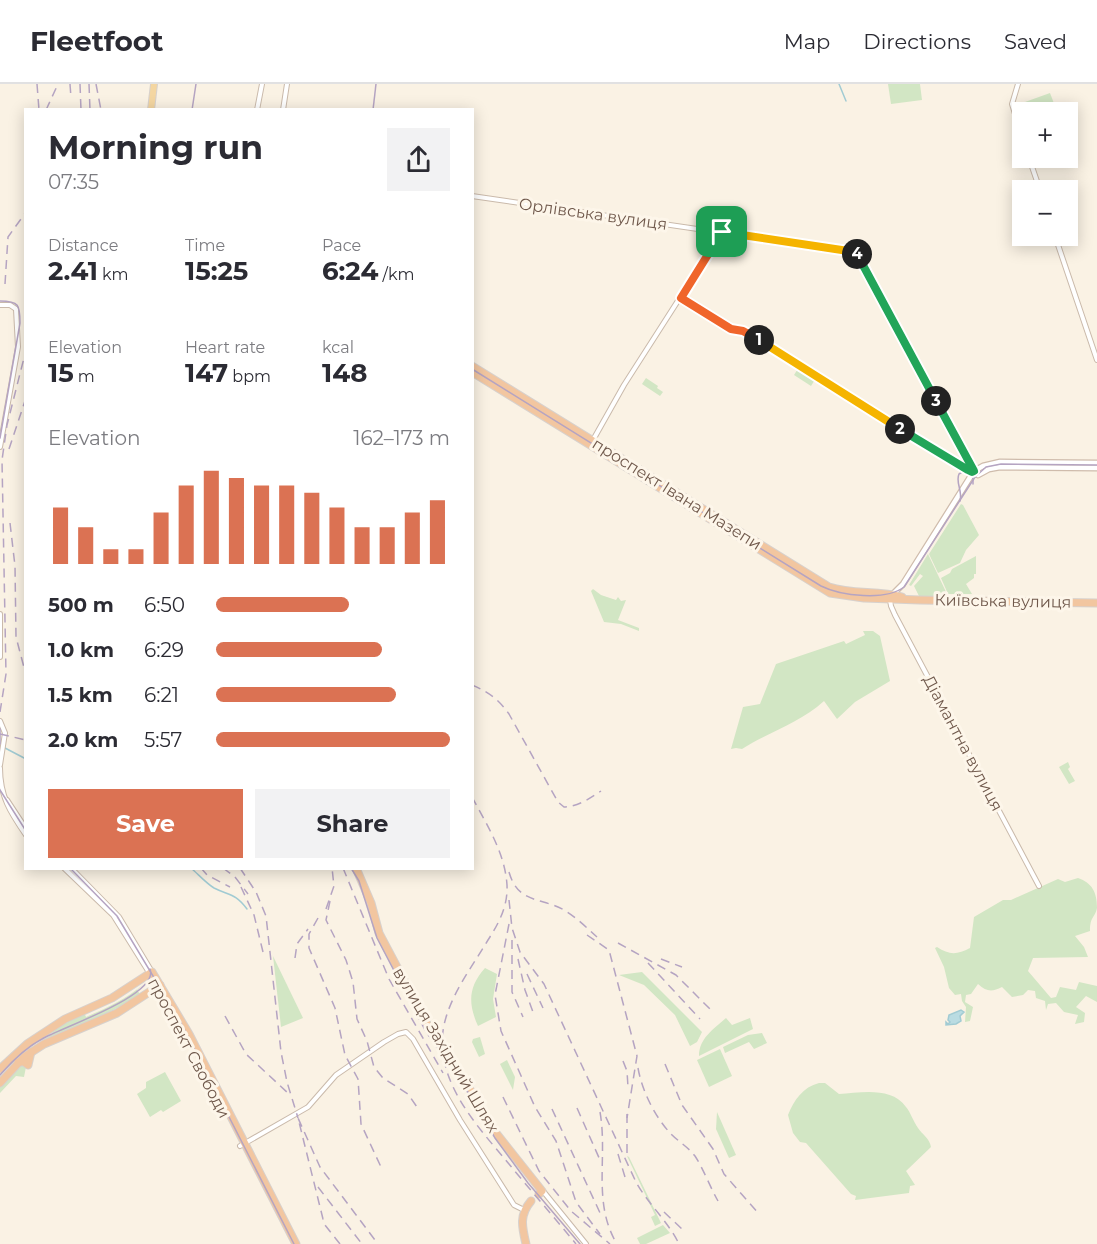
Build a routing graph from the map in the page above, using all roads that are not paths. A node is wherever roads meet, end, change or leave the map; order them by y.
1 (154, 84) edge
2 (262, 84) edge
3 (287, 84) edge
4 (1018, 84) edge
5 (1013, 102) edge
6 (151, 108) edge
7 (257, 108) edge
8 (283, 108) edge
9 (474, 196) edge
10 (722, 232) junction
11 (1058, 246) edge
12 (681, 298) junction
13 (0, 305) edge
14 (1097, 360) edge
15 (474, 367) edge
16 (474, 373) edge
17 (2, 418) edge
18 (591, 443) junction
19 (0, 447) edge
20 (1097, 463) edge
21 (1097, 468) edge
22 (973, 472) junction
23 (891, 596) junction
24 (1097, 603) edge
25 (0, 614) edge
26 (0, 657) edge
27 (0, 721) edge
28 (0, 766) edge
29 (1, 790) edge
30 (24, 826) edge
31 (24, 832) edge
32 (66, 870) edge
33 (73, 870) edge
34 (357, 870) edge
35 (1040, 886) dead end
36 (151, 972) junction
37 (159, 985) junction
38 (1, 1068) edge
39 (8, 1073) junction
40 (0, 1083) edge
41 (242, 1145) junction
42 (541, 1192) joint
43 (531, 1201) dead end
44 (524, 1210) junction
45 (291, 1244) edge
46 (296, 1244) edge
47 (526, 1244) edge
48 (586, 1244) edge

1 - 6 main road
2 - 7 street
3 - 8 street
4 - 5 street
9 - 10 street, Орлівська вулиця
10 - 12 street
10 - 22 street, Орлівська вулиця
11 - 14 street
12 - 18 street
12 - 22 street
13 - 17 street
15 - 18 highway, проспект Івана Мазепи
16 - 18 highway, проспект Івана Мазепи
17 - 19 street
18 - 23 highway, проспект Івана Мазепи
20 - 22 main road
21 - 22 main road
22 - 23 main road
23 - 24 highway, Київська вулиця
23 - 35 street, Діамантна вулиця
25 - 26 street
27 - 28 street
28 - 29 street
29 - 30 street
29 - 31 street
32 - 36 street, проспект Свободи
33 - 36 street, проспект Свободи
34 - 42 highway, вулиця Західний Шлях
36 - 37 highway, проспект Свободи
36 - 38 highway
37 - 39 highway
37 - 41 highway, проспект Свободи
38 - 39 highway
39 - 40 highway
41 - 44 street
41 - 45 highway, проспект Свободи
41 - 46 highway, проспект Свободи
42 - 48 street, вулиця Західний Шлях
43 - 44 highway
44 - 47 highway

